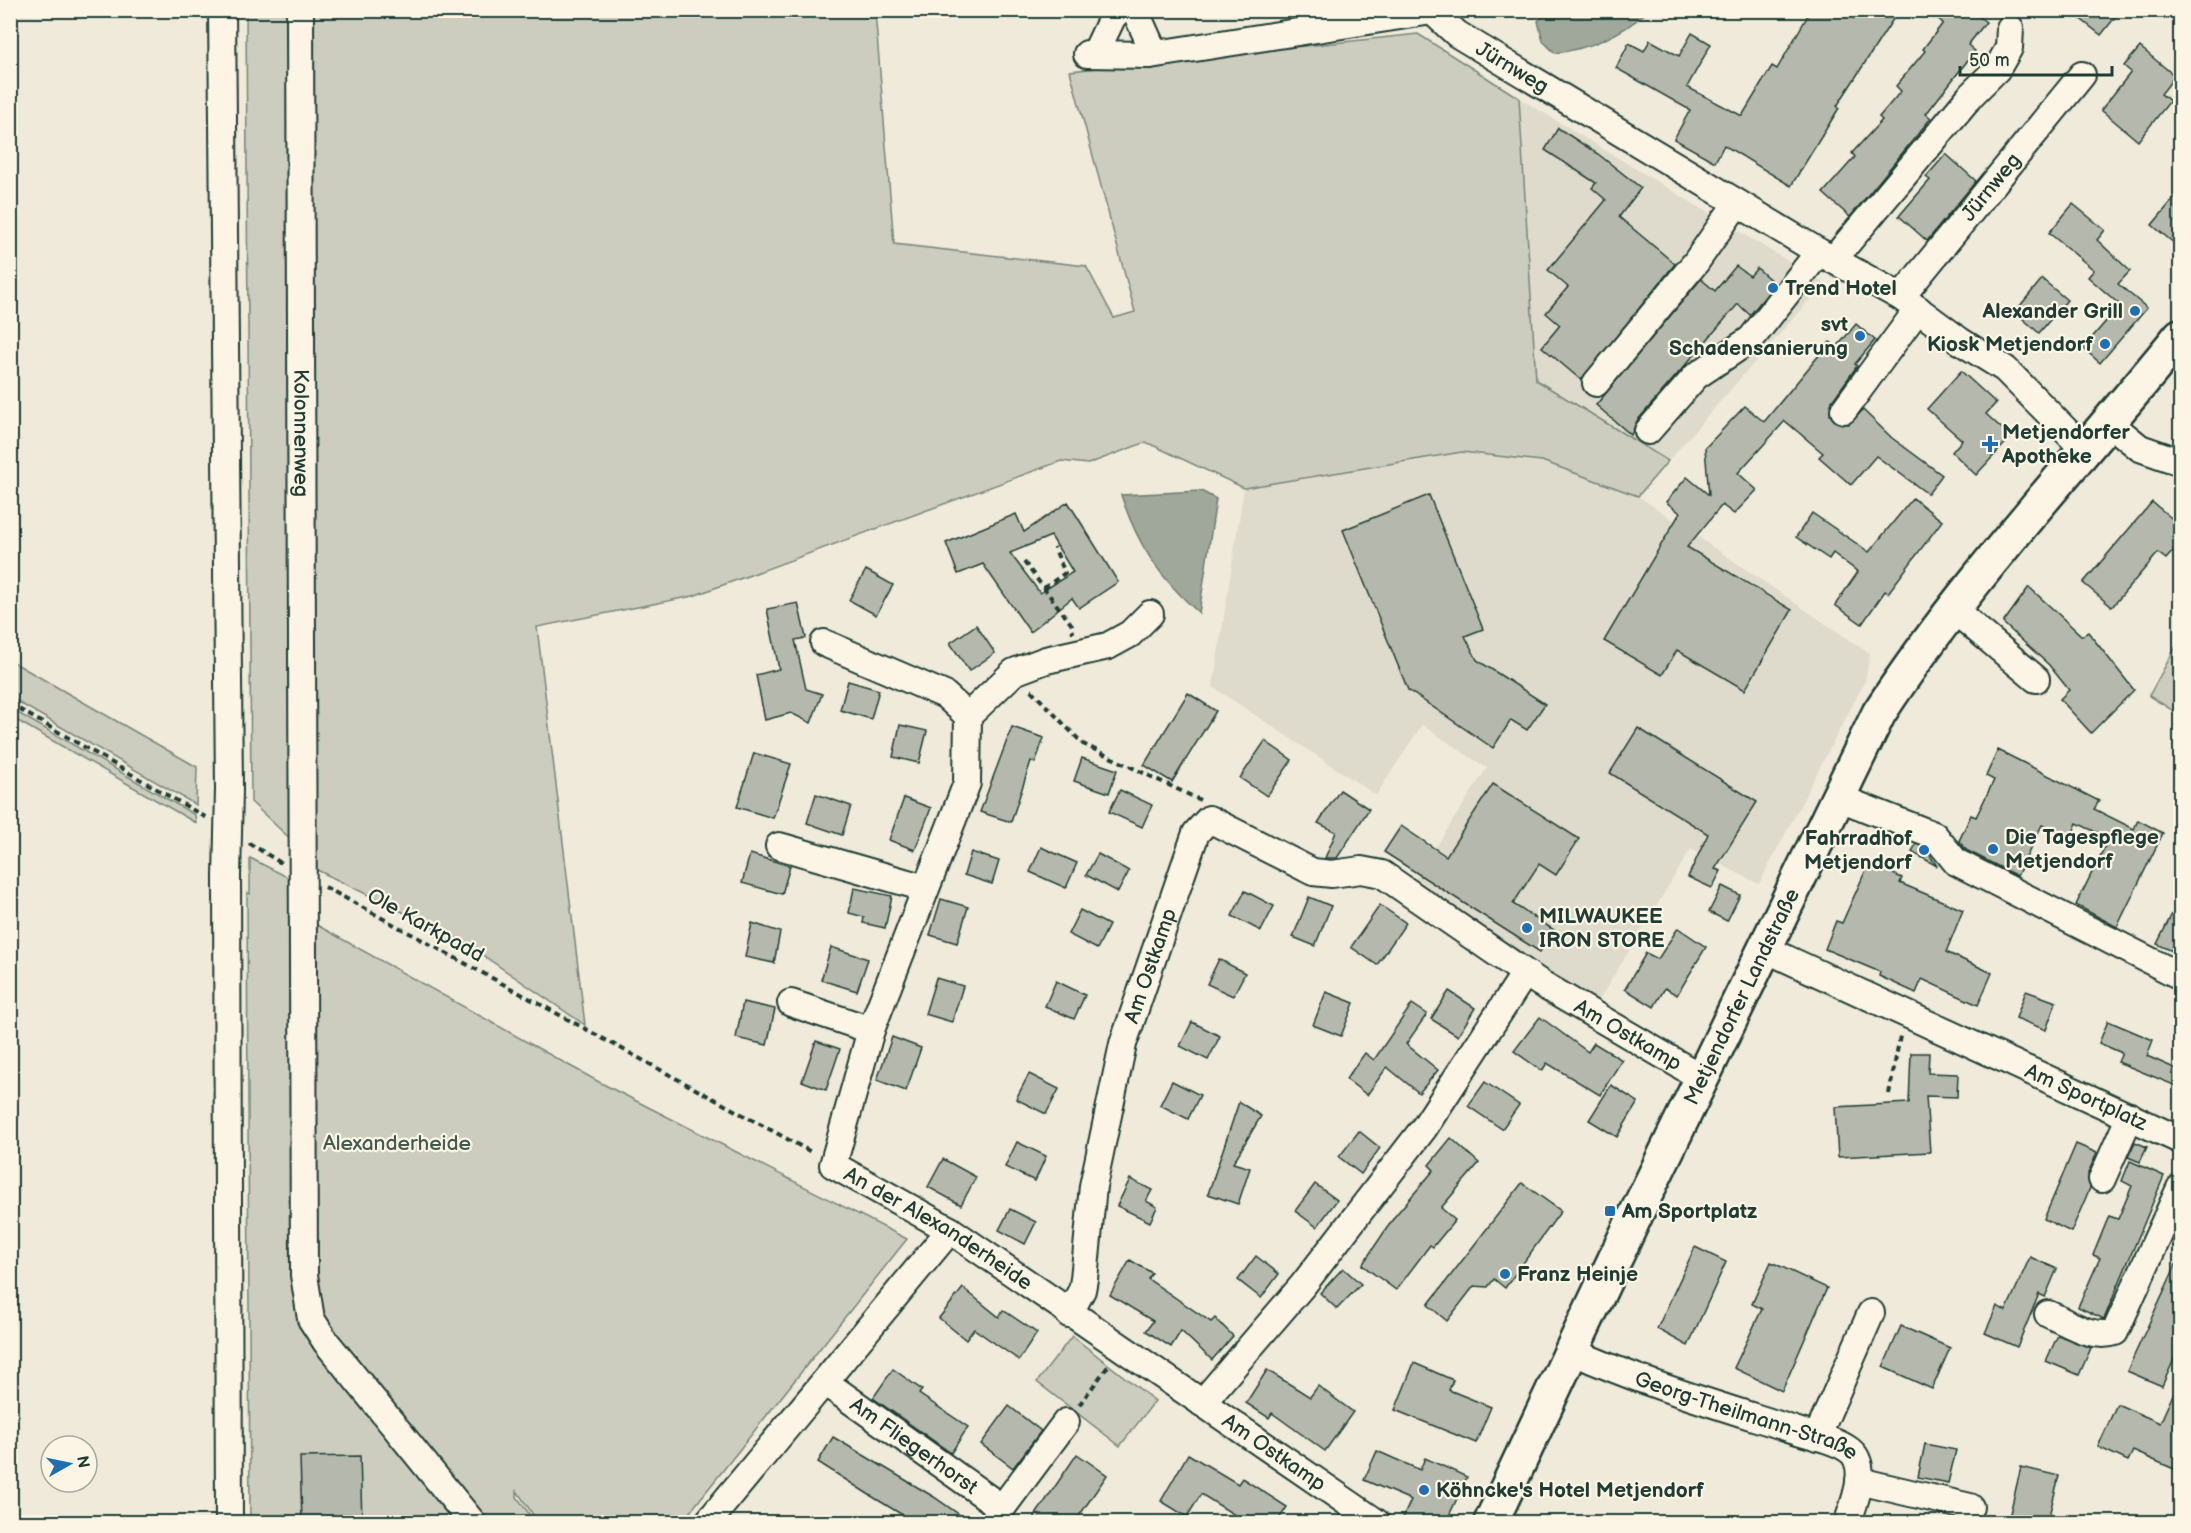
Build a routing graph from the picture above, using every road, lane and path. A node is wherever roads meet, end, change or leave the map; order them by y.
1 (222, 10) edge
2 (300, 10) edge
3 (1119, 10) edge
4 (1135, 10) edge
5 (1433, 11) edge
6 (2010, 28) dead end
7 (1150, 55) junction
8 (2082, 75) dead end
9 (1737, 203) junction
10 (1826, 256) junction
11 (1909, 303) junction
12 (2181, 336) edge
13 (1596, 382) dead end
14 (1844, 410) dead end
15 (2108, 422) junction
16 (1648, 431) dead end
17 (2084, 448) junction
18 (2181, 462) edge
19 (1054, 547) dead end
20 (1024, 562) dead end
21 (1044, 588) junction
22 (1953, 609) junction
23 (1150, 614) dead end
24 (824, 642) dead end
25 (1075, 654) junction
26 (1014, 672) junction
27 (2036, 679) dead end
28 (10, 704) edge
29 (968, 716) junction
30 (1837, 796) junction
31 (1209, 819) junction
32 (228, 831) junction
33 (779, 846) dead end
34 (303, 866) junction
35 (925, 888) junction
36 (1763, 948) junction
37 (1525, 973) junction
38 (2181, 976) edge
39 (791, 1003) dead end
40 (1910, 1017) junction
41 (872, 1030) junction
42 (1702, 1078) junction
43 (1889, 1094) dead end
44 (2130, 1116) junction
45 (2181, 1140) edge
46 (832, 1165) junction
47 (2102, 1179) dead end
48 (2181, 1188) edge
49 (950, 1230) junction
50 (1870, 1313) dead end
51 (1069, 1314) junction
52 (2048, 1314) dead end
53 (1122, 1349) junction
54 (1572, 1352) junction
55 (826, 1383) junction
56 (1202, 1403) junction
57 (1066, 1422) joint
58 (1817, 1437) junction
59 (1858, 1481) junction
60 (1970, 1507) dead end
61 (997, 1515) edge
62 (229, 1522) edge
63 (472, 1522) edge
64 (708, 1522) edge
65 (1376, 1522) edge
66 (1491, 1522) edge
67 (1848, 1522) edge

1 - 32 street
2 - 34 street, Kolonnenweg
3 - 7 street, Jürnweg
4 - 7 street
5 - 7 street, Jürnweg
5 - 9 street, Jürnweg
6 - 10 street
8 - 11 street, Jürnweg
9 - 10 street, Jürnweg
9 - 13 street
10 - 11 street, Jürnweg
10 - 16 street
11 - 14 street
11 - 17 street, Jürnweg
12 - 15 main road, Metjendorfer Landstraße
15 - 17 main road, Metjendorfer Landstraße
15 - 18 street
17 - 22 main road, Metjendorfer Landstraße
19 - 21 path
20 - 21 path
21 - 25 path
22 - 27 street
22 - 30 main road, Metjendorfer Landstraße
23 - 25 street
24 - 29 street
25 - 26 street
26 - 29 street
26 - 31 path
28 - 32 path, Ole Karkpadd
29 - 35 street, An der Alexanderheide
30 - 36 main road, Metjendorfer Landstraße
30 - 38 street
31 - 37 street, Am Ostkamp
31 - 51 street, Am Ostkamp
32 - 34 path, Ole Karkpadd
32 - 62 street
33 - 35 street
34 - 46 path, Ole Karkpadd
34 - 63 street, Kolonnenweg
35 - 41 street, An der Alexanderheide
36 - 40 street, Am Sportplatz
36 - 42 main road, Metjendorfer Landstraße
37 - 42 street, Am Ostkamp
37 - 56 street, Am Ostkamp
39 - 41 street
40 - 43 path
40 - 44 street, Am Sportplatz
41 - 46 street, An der Alexanderheide
42 - 54 main road, Metjendorfer Landstraße
44 - 45 street, Am Sportplatz
44 - 47 street
46 - 49 street, An der Alexanderheide
48 - 52 street
49 - 51 street, An der Alexanderheide
49 - 55 street, Am Fliegerhorst
50 - 58 street
51 - 53 street, Am Ostkamp
53 - 56 street, Am Ostkamp
53 - 57 path
54 - 58 street, Georg-Theilmann-Straße
54 - 66 main road, Metjendorfer Landstraße
55 - 61 street, Am Fliegerhorst
55 - 64 street, Am Fliegerhorst
56 - 65 street, Am Ostkamp
57 - 61 street, Am Fliegerhorst
58 - 59 street, Georg-Theilmann-Straße
59 - 60 street
59 - 67 street, Georg-Theilmann-Straße

